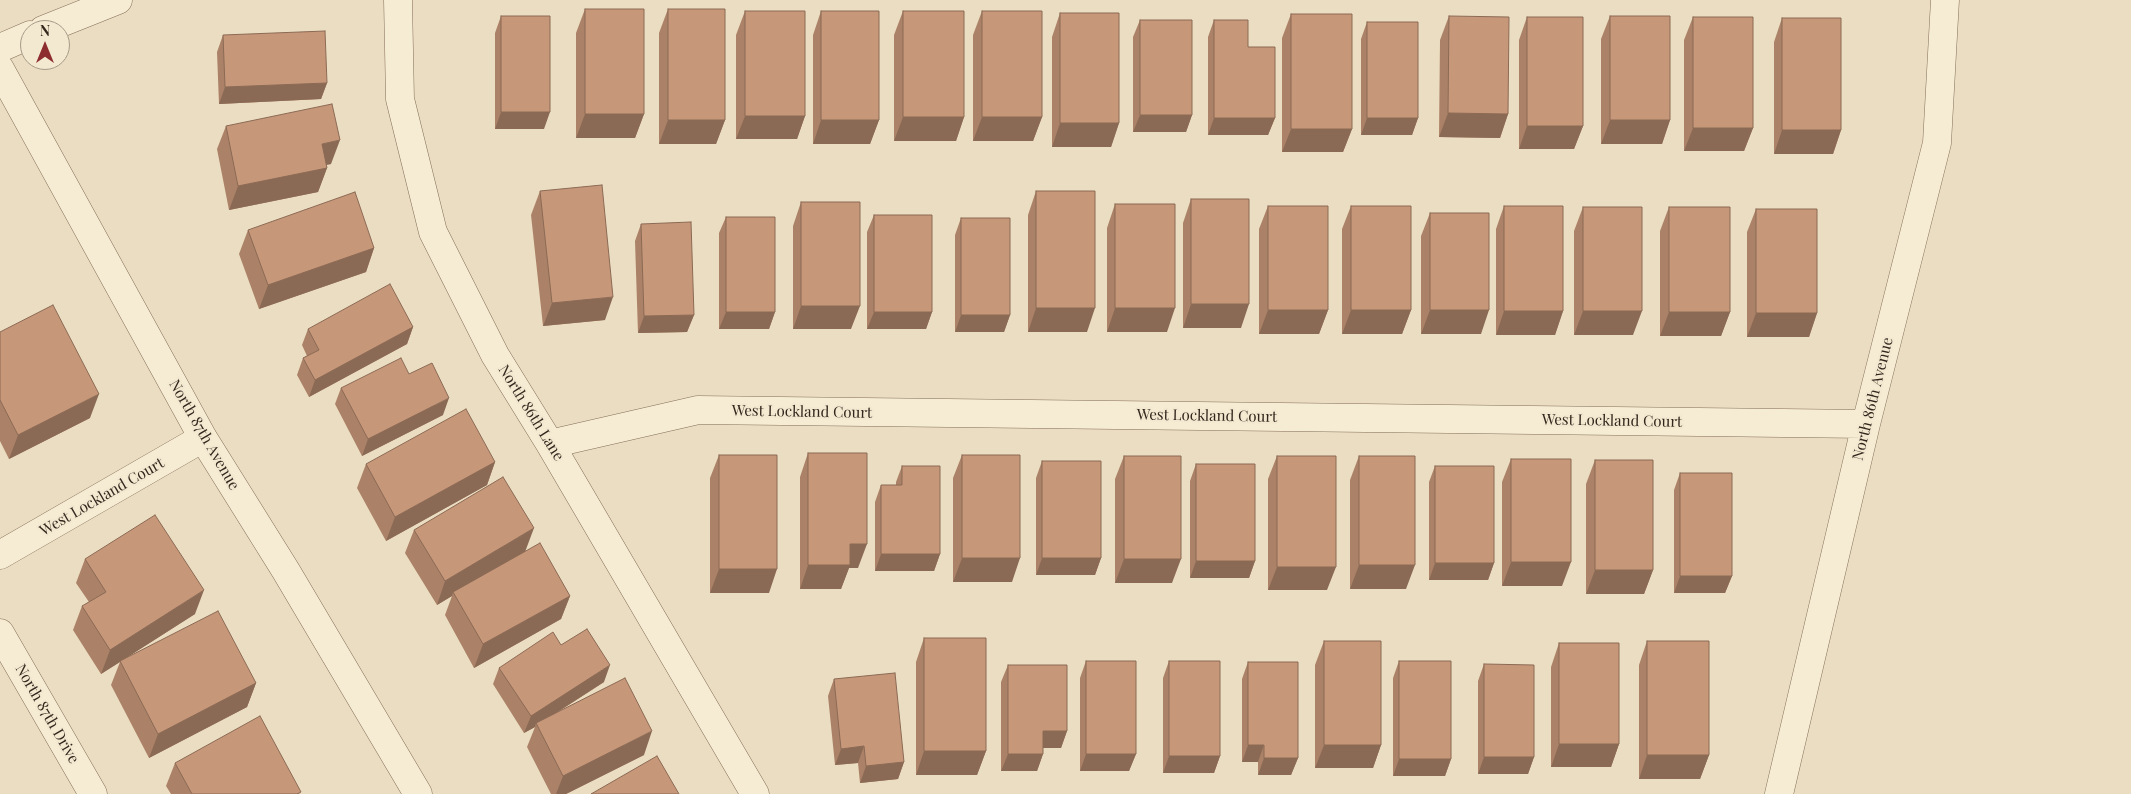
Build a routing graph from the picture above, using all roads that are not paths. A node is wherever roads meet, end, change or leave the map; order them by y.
1 (118, 0) edge
2 (398, 0) edge
3 (1945, 0) edge
4 (68, 20) edge
5 (20, 39) edge
6 (0, 48) edge
7 (0, 69) edge
8 (1866, 424) junction
9 (203, 438) junction
10 (550, 444) junction
11 (0, 555) edge
12 (0, 633) edge
13 (93, 794) edge
14 (418, 794) edge
15 (755, 794) edge
16 (1779, 794) edge

1 - 4 street
2 - 10 street, North 86th Lane
3 - 8 street, North 86th Avenue
5 - 6 street
7 - 9 street, North 87th Avenue
8 - 10 street, West Lockland Court
8 - 16 street, North 86th Avenue
9 - 11 street, West Lockland Court
9 - 14 street, North 87th Avenue
10 - 15 street, North 86th Lane
12 - 13 street, North 87th Drive

